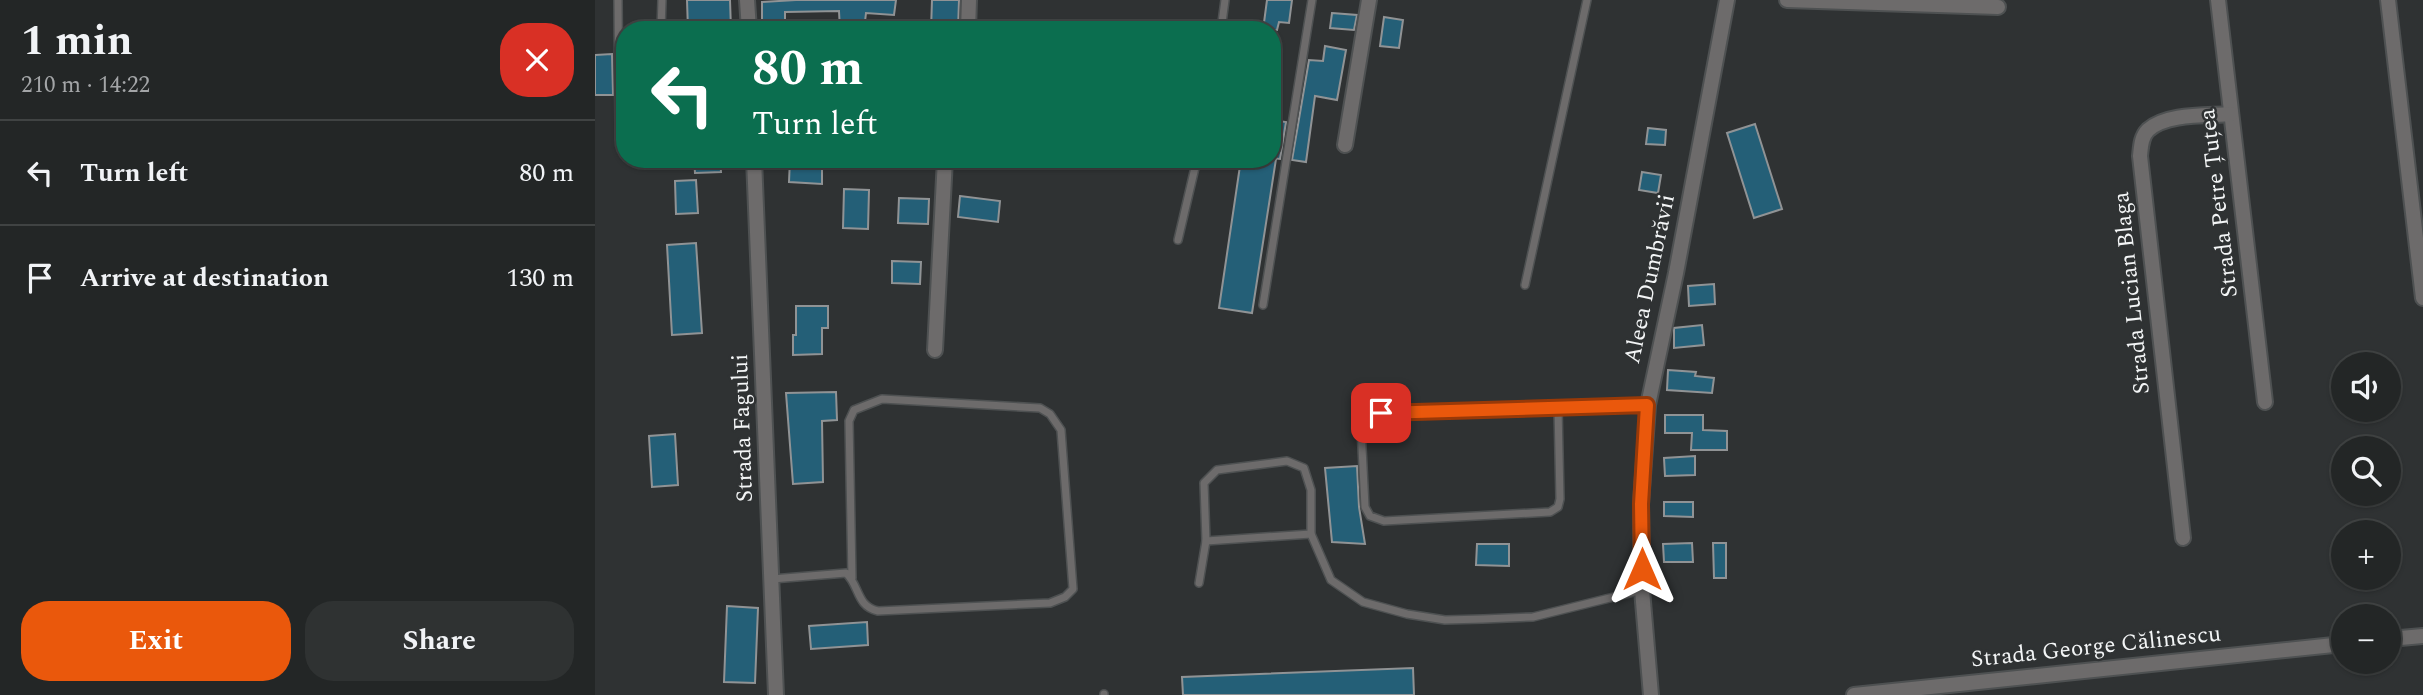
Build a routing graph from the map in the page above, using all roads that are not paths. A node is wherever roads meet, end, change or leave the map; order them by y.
1 (618, 0) edge
2 (662, 0) edge
3 (747, 0) edge
4 (969, 0) edge
5 (1225, 0) edge
6 (1312, 0) edge
7 (1369, 0) edge
8 (1587, 0) edge
9 (1727, 0) edge
10 (1787, 0) edge
11 (2218, 0) edge
12 (2388, 0) edge
13 (1998, 7) dead end
14 (618, 21) edge
15 (661, 21) edge
16 (748, 21) edge
17 (968, 21) edge
18 (1222, 21) edge
19 (2231, 114) junction
20 (1345, 145) dead end
21 (754, 168) edge
22 (945, 168) edge
23 (1195, 168) edge
24 (1178, 240) dead end
25 (1525, 285) dead end
26 (2423, 298) edge
27 (1263, 305) dead end
28 (935, 349) dead end
29 (2265, 401) dead end
30 (1647, 405) junction
31 (1558, 408) junction
32 (1311, 534) junction
33 (2183, 538) dead end
34 (1206, 541) junction
35 (852, 578) junction
36 (772, 579) junction
37 (1199, 583) dead end
38 (1642, 590) junction
39 (2423, 636) edge
40 (2401, 638) edge
41 (2331, 645) edge
42 (776, 695) edge
43 (1651, 695) edge
44 (1854, 695) edge

1 - 14 lane
2 - 15 lane
3 - 16 street
4 - 17 street
5 - 18 lane
6 - 27 lane
7 - 20 street
8 - 25 lane
9 - 30 street, Aleea Dumbrăvii
10 - 13 street
11 - 19 street, Strada Petre Țuțea
12 - 26 street
19 - 29 street, Strada Petre Țuțea
19 - 33 street, Strada Lucian Blaga
21 - 36 street, Strada Fagului
22 - 28 street
23 - 24 lane
30 - 31 lane
30 - 38 street, Aleea Dumbrăvii
31 - 31 lane
32 - 34 lane
32 - 34 lane
32 - 38 lane
34 - 37 lane
35 - 35 lane
35 - 36 lane
36 - 42 street, Strada Fagului
38 - 43 street, Aleea Dumbrăvii
39 - 40 street
41 - 44 street, Strada George Călinescu

